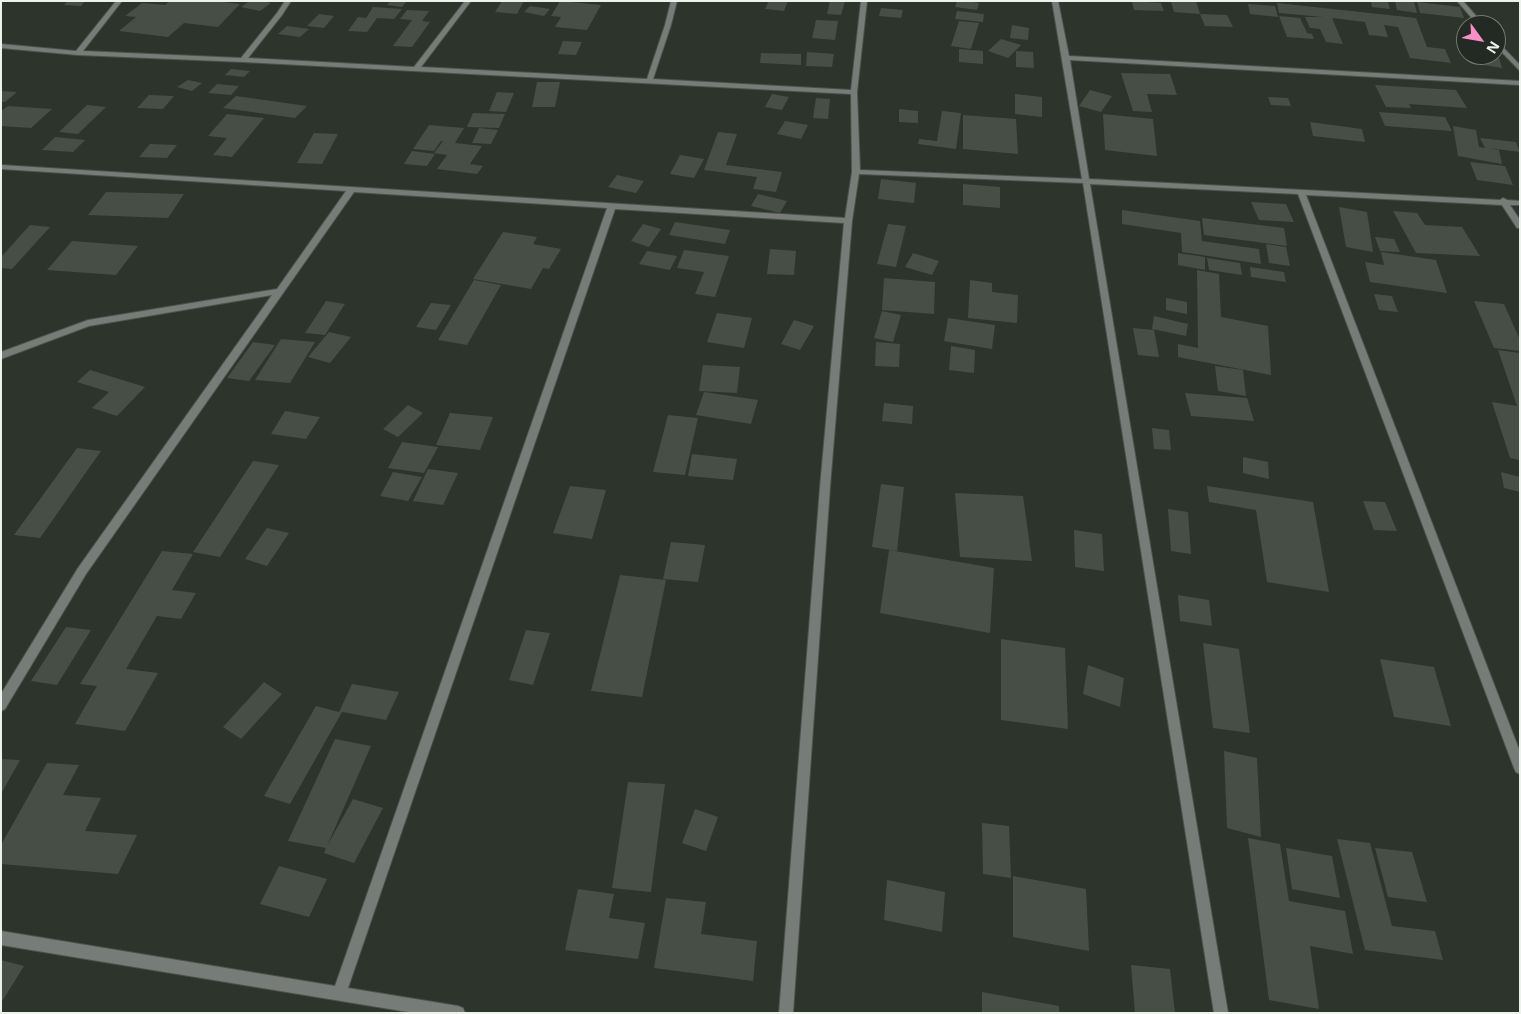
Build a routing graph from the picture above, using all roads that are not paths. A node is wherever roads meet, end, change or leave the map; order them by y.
1 (119, 1) edge
2 (288, 1) edge
3 (468, 1) edge
4 (674, 1) edge
5 (864, 1) edge
6 (1055, 1) edge
7 (1460, 1) edge
8 (1472, 15) edge
9 (1, 46) edge
10 (78, 53) junction
11 (1506, 53) edge
12 (1066, 58) junction
13 (243, 60) junction
14 (416, 69) junction
15 (1520, 69) edge
16 (648, 82) junction
17 (1520, 83) edge
18 (854, 92) junction
19 (1, 167) edge
20 (856, 172) junction
21 (1086, 180) junction
22 (351, 190) junction
23 (1301, 191) junction
24 (1503, 200) junction
25 (1520, 202) edge
26 (612, 206) junction
27 (848, 221) junction
28 (1520, 226) edge
29 (280, 291) junction
30 (1, 356) edge
31 (1, 705) edge
32 (1520, 768) edge
33 (1, 938) edge
34 (339, 993) junction
35 (458, 1013) edge
36 (786, 1013) edge
37 (1221, 1013) edge

1 - 10 street
2 - 13 street
3 - 14 street
4 - 16 street
5 - 18 street
6 - 12 street
7 - 8 street
9 - 10 street
10 - 13 street
11 - 15 street
12 - 17 street
12 - 21 street
13 - 14 street
14 - 16 street
16 - 18 street
18 - 20 street
19 - 22 street
20 - 21 street
20 - 27 street
21 - 23 street
21 - 37 street
22 - 26 street
22 - 29 street
23 - 24 street
23 - 32 street
24 - 25 street
24 - 28 street
26 - 27 street
26 - 34 street
27 - 36 street
29 - 30 street
29 - 31 street
33 - 34 street
34 - 35 street

